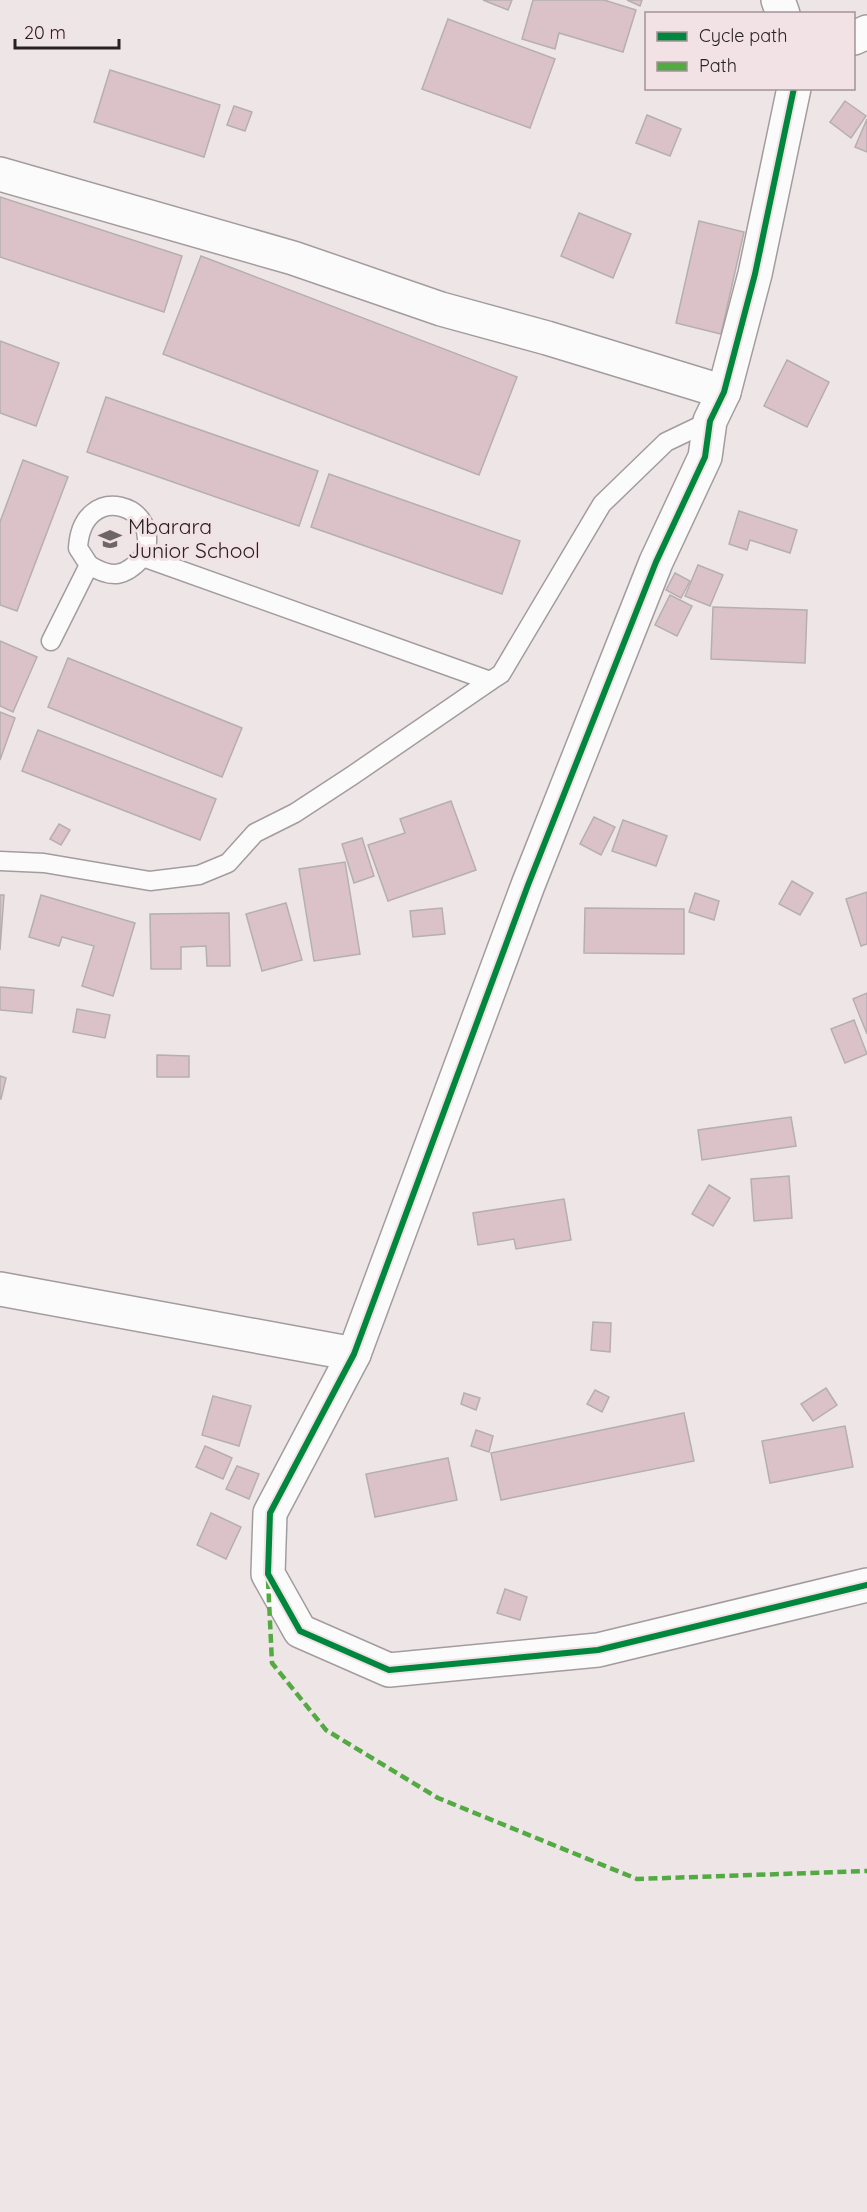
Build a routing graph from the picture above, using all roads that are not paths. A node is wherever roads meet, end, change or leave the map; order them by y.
1 (794, 90) edge
2 (0, 174) edge
3 (717, 406) junction
4 (143, 557) junction
5 (89, 565) junction
6 (51, 642) dead end
7 (490, 681) junction
8 (0, 861) edge
9 (0, 1289) edge
10 (354, 1354) junction
11 (867, 1585) edge

1 - 3 street
2 - 3 street
3 - 7 lane
3 - 10 street
4 - 5 lane
4 - 5 lane
4 - 7 lane
5 - 6 lane
7 - 8 lane
9 - 10 street
10 - 11 street

